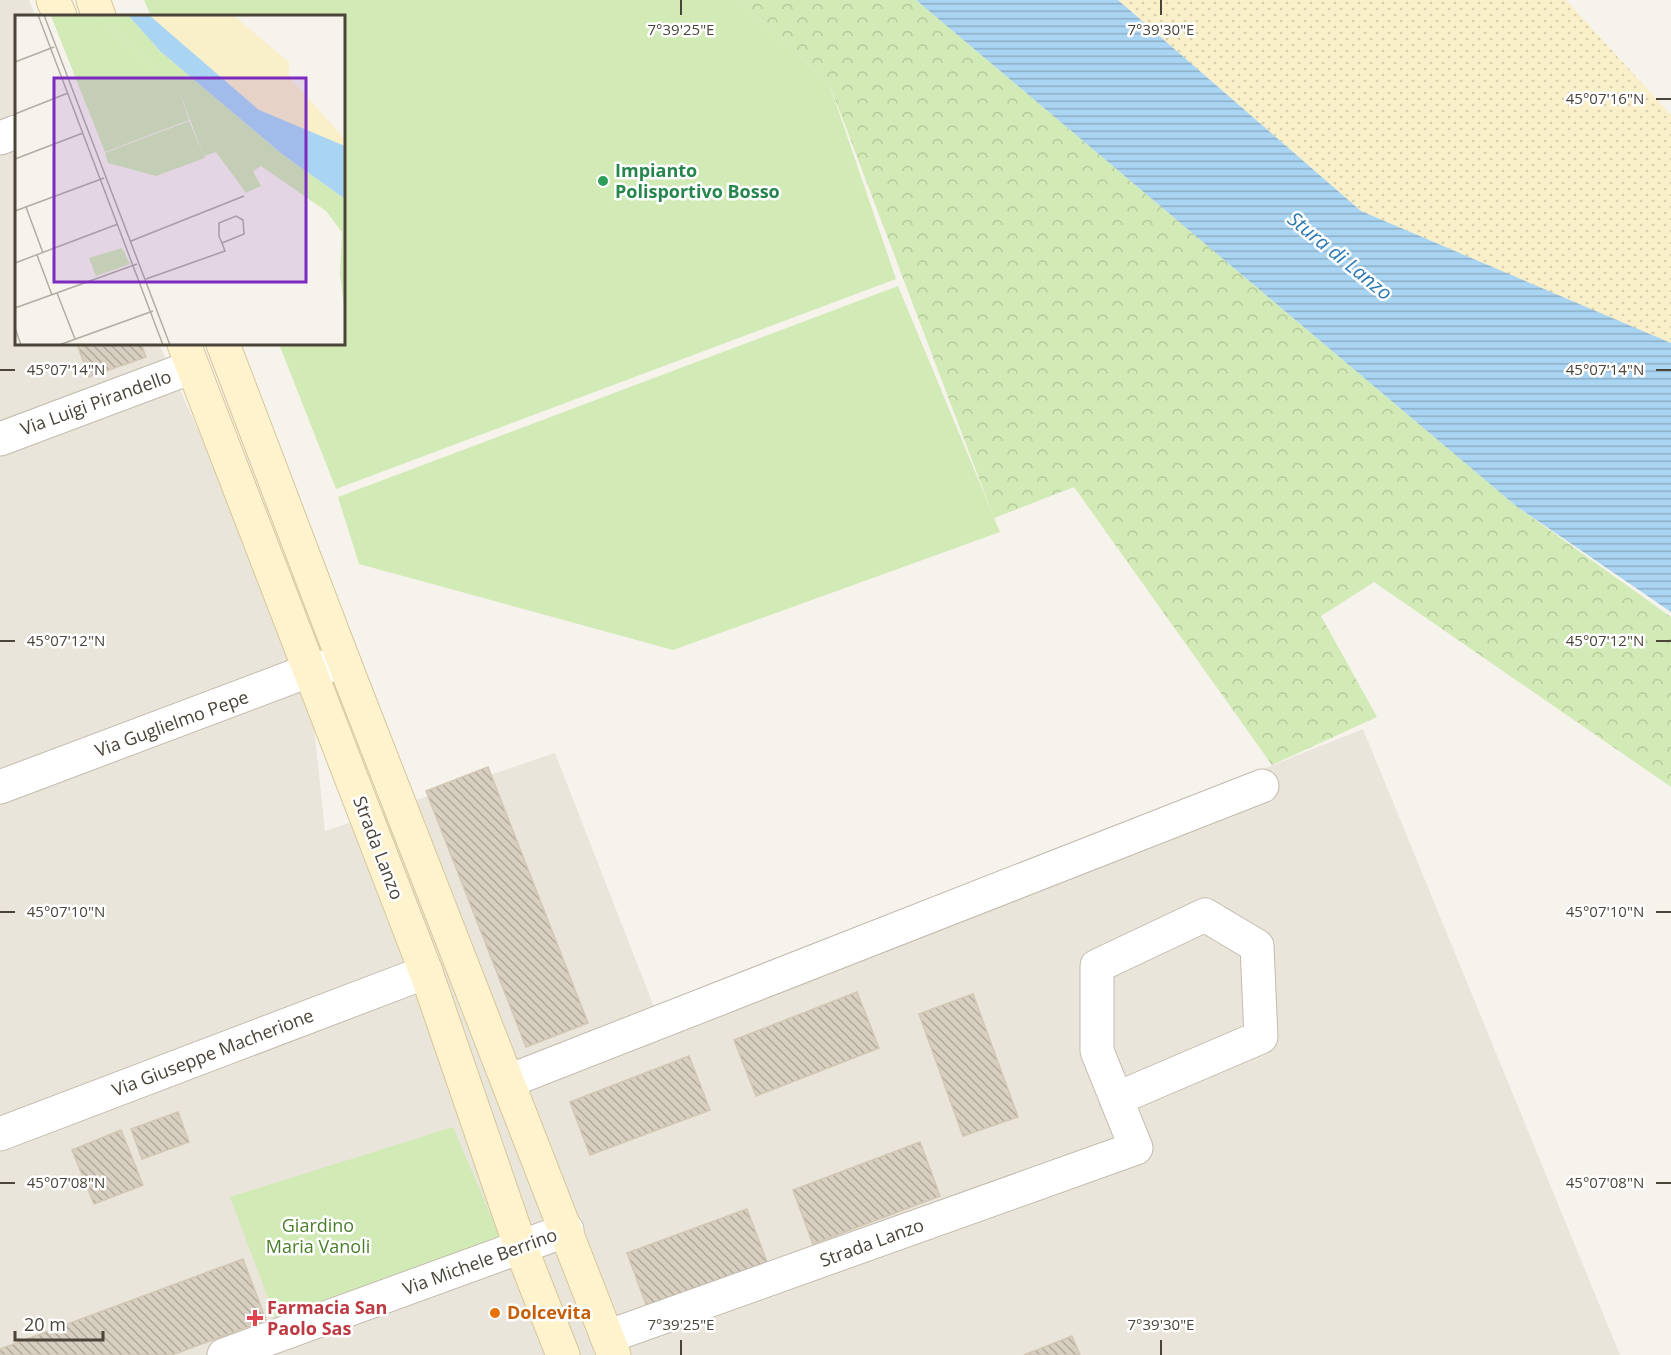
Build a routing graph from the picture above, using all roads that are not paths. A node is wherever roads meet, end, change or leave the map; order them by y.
1 (53, 0) edge
2 (93, 0) edge
3 (60, 15) edge
4 (99, 15) edge
5 (15, 132) edge
6 (0, 138) edge
7 (223, 345) edge
8 (188, 355) edge
9 (0, 439) edge
10 (344, 662) junction
11 (308, 671) junction
12 (1262, 786) dead end
13 (0, 788) edge
14 (426, 972) junction
15 (509, 1081) junction
16 (1116, 1099) junction
17 (0, 1134) edge
18 (567, 1230) junction
19 (521, 1248) junction
20 (610, 1346) edge
21 (224, 1355) edge
22 (563, 1355) edge

1 - 3 street
2 - 4 street
5 - 6 street
7 - 10 street, Strada Lanzo
8 - 9 street, Via Luigi Pirandello
8 - 11 street, Strada Lanzo
10 - 11 street, Via Guglielmo Pepe
10 - 15 street, Strada Lanzo
11 - 13 street, Via Guglielmo Pepe
11 - 14 street, Strada Lanzo
12 - 15 street
14 - 17 street, Via Giuseppe Macherione
14 - 19 street, Strada Lanzo
15 - 18 street, Strada Lanzo
16 - 16 street
16 - 20 street, Strada Lanzo
18 - 19 street, Via Michele Berrino
18 - 20 street, Strada Lanzo
19 - 21 street, Via Michele Berrino
19 - 22 street, Strada Lanzo

